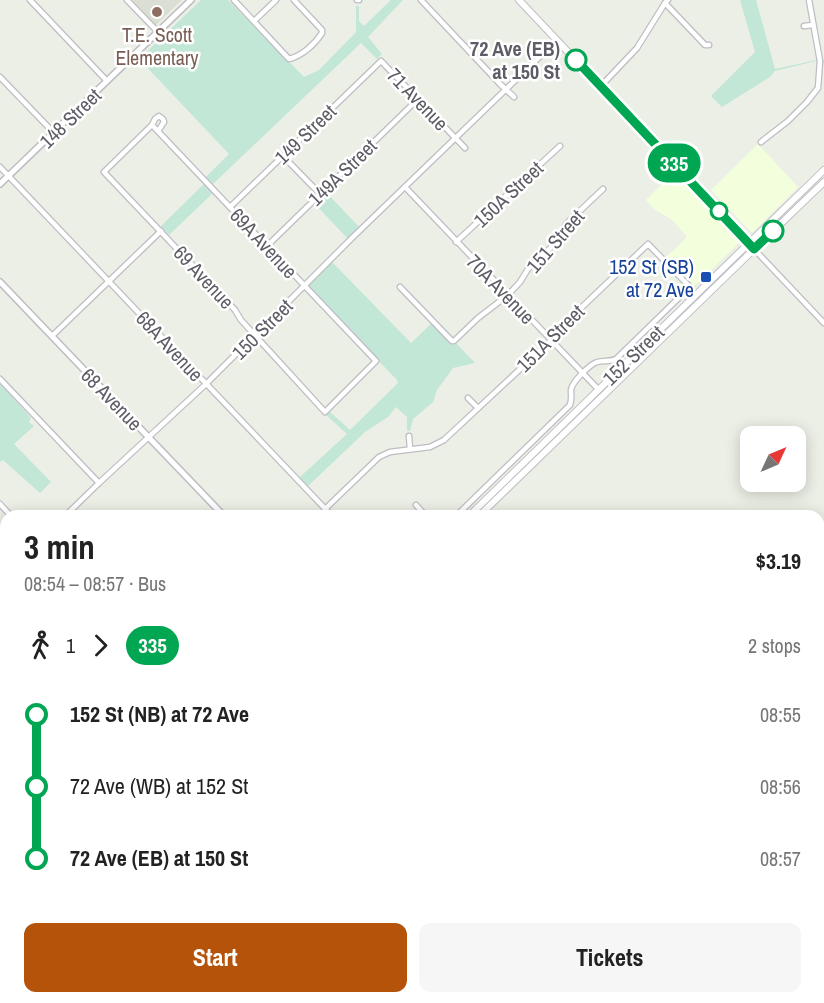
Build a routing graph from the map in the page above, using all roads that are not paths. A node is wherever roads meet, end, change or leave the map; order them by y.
1 (30, 0) edge
2 (127, 0) edge
3 (191, 0) edge
4 (234, 0) edge
5 (276, 0) edge
6 (294, 0) edge
7 (421, 0) edge
8 (519, 0) edge
9 (809, 0) edge
10 (666, 2) edge
11 (254, 21) junction
12 (813, 25) junction
13 (804, 26) dead end
14 (158, 32) junction
15 (556, 40) junction
16 (709, 45) dead end
17 (381, 61) joint
18 (0, 77) edge
19 (107, 81) junction
20 (601, 86) junction
21 (818, 88) junction
22 (506, 89) junction
23 (824, 90) edge
24 (514, 97) dead end
25 (418, 99) junction
26 (152, 125) junction
27 (158, 131) junction
28 (54, 133) junction
29 (456, 138) junction
30 (760, 142) dead end
31 (560, 146) dead end
32 (465, 148) dead end
33 (283, 156) junction
34 (0, 167) edge
35 (824, 170) edge
36 (9, 176) junction
37 (824, 182) edge
38 (0, 184) edge
39 (405, 187) junction
40 (603, 189) dead end
41 (320, 194) junction
42 (230, 207) junction
43 (161, 231) junction
44 (456, 242) junction
45 (748, 242) junction
46 (267, 246) junction
47 (754, 249) junction
48 (109, 281) junction
49 (0, 282) edge
50 (305, 286) junction
51 (400, 287) dead end
52 (508, 295) junction
53 (824, 323) edge
54 (52, 336) junction
55 (255, 336) junction
56 (551, 340) junction
57 (582, 373) junction
58 (0, 379) edge
59 (206, 384) junction
60 (598, 389) junction
61 (468, 398) dead end
62 (478, 408) junction
63 (325, 412) joint
64 (578, 420) junction
65 (408, 436) dead end
66 (148, 437) junction
67 (410, 449) junction
68 (99, 483) junction
69 (416, 506) dead end
70 (325, 509) joint
71 (71, 510) edge
72 (218, 510) edge
73 (420, 510) edge
74 (462, 510) edge
75 (475, 510) edge
76 (485, 510) edge

1 - 19 street
2 - 14 street
3 - 14 street, 148 Street
4 - 11 street
5 - 11 street
6 - 11 street
7 - 22 street
8 - 15 main road
9 - 12 street
10 - 16 street
10 - 20 street
12 - 13 street
12 - 21 street
14 - 19 street, 148 Street
15 - 20 main road
15 - 22 street, 150 Street
17 - 25 street, 71 Avenue
17 - 33 street, 149 Street
18 - 28 street
19 - 28 street, 148 Street
20 - 45 main road
21 - 23 street
21 - 30 street
22 - 24 street
22 - 29 street, 150 Street
25 - 29 street, 71 Avenue
25 - 41 street, 149A Street
26 - 27 street, 69A Avenue
26 - 27 street
26 - 43 street, 69 Avenue
27 - 42 street, 69A Avenue
28 - 36 street, 148 Street
29 - 32 street
29 - 39 street, 150 Street
31 - 44 street, 150A Street
33 - 41 street
33 - 42 street, 149 Street
34 - 36 street, 68A Avenue
35 - 45 main road, 152 Street
36 - 38 street, 148 Street
36 - 48 street, 68A Avenue
37 - 47 main road, 152 Street
39 - 44 street, 70A Avenue
39 - 50 street, 150 Street
40 - 52 street, 151 Street
41 - 46 street, 149A Street
42 - 46 street, 69A Avenue
43 - 48 street
43 - 55 street, 69 Avenue
44 - 52 street, 70A Avenue
45 - 47 main road
45 - 60 main road, 152 Street
46 - 50 street, 69A Avenue
47 - 53 street
47 - 64 main road, 152 Street
48 - 54 street
48 - 59 street, 68A Avenue
49 - 54 street, 68 Avenue
50 - 55 street, 150 Street
50 - 63 street, 69A Avenue
51 - 52 street, 151 Street
52 - 56 street, 70A Avenue
54 - 66 street, 68 Avenue
55 - 59 street, 150 Street
55 - 63 street, 69 Avenue
56 - 57 street, 70A Avenue
56 - 57 street, 151A Street
56 - 62 street, 151A Street
57 - 60 street, 70A Avenue
57 - 74 street
58 - 68 street
59 - 66 street, 150 Street
59 - 70 street, 68A Avenue
60 - 64 main road
60 - 75 main road, 152 Street
61 - 62 street
62 - 67 street, 151A Street
64 - 76 main road, 152 Street
65 - 67 street
66 - 68 street, 150 Street
66 - 72 street, 68 Avenue
67 - 70 street, 151A Street
68 - 71 street, 150 Street
69 - 73 street

